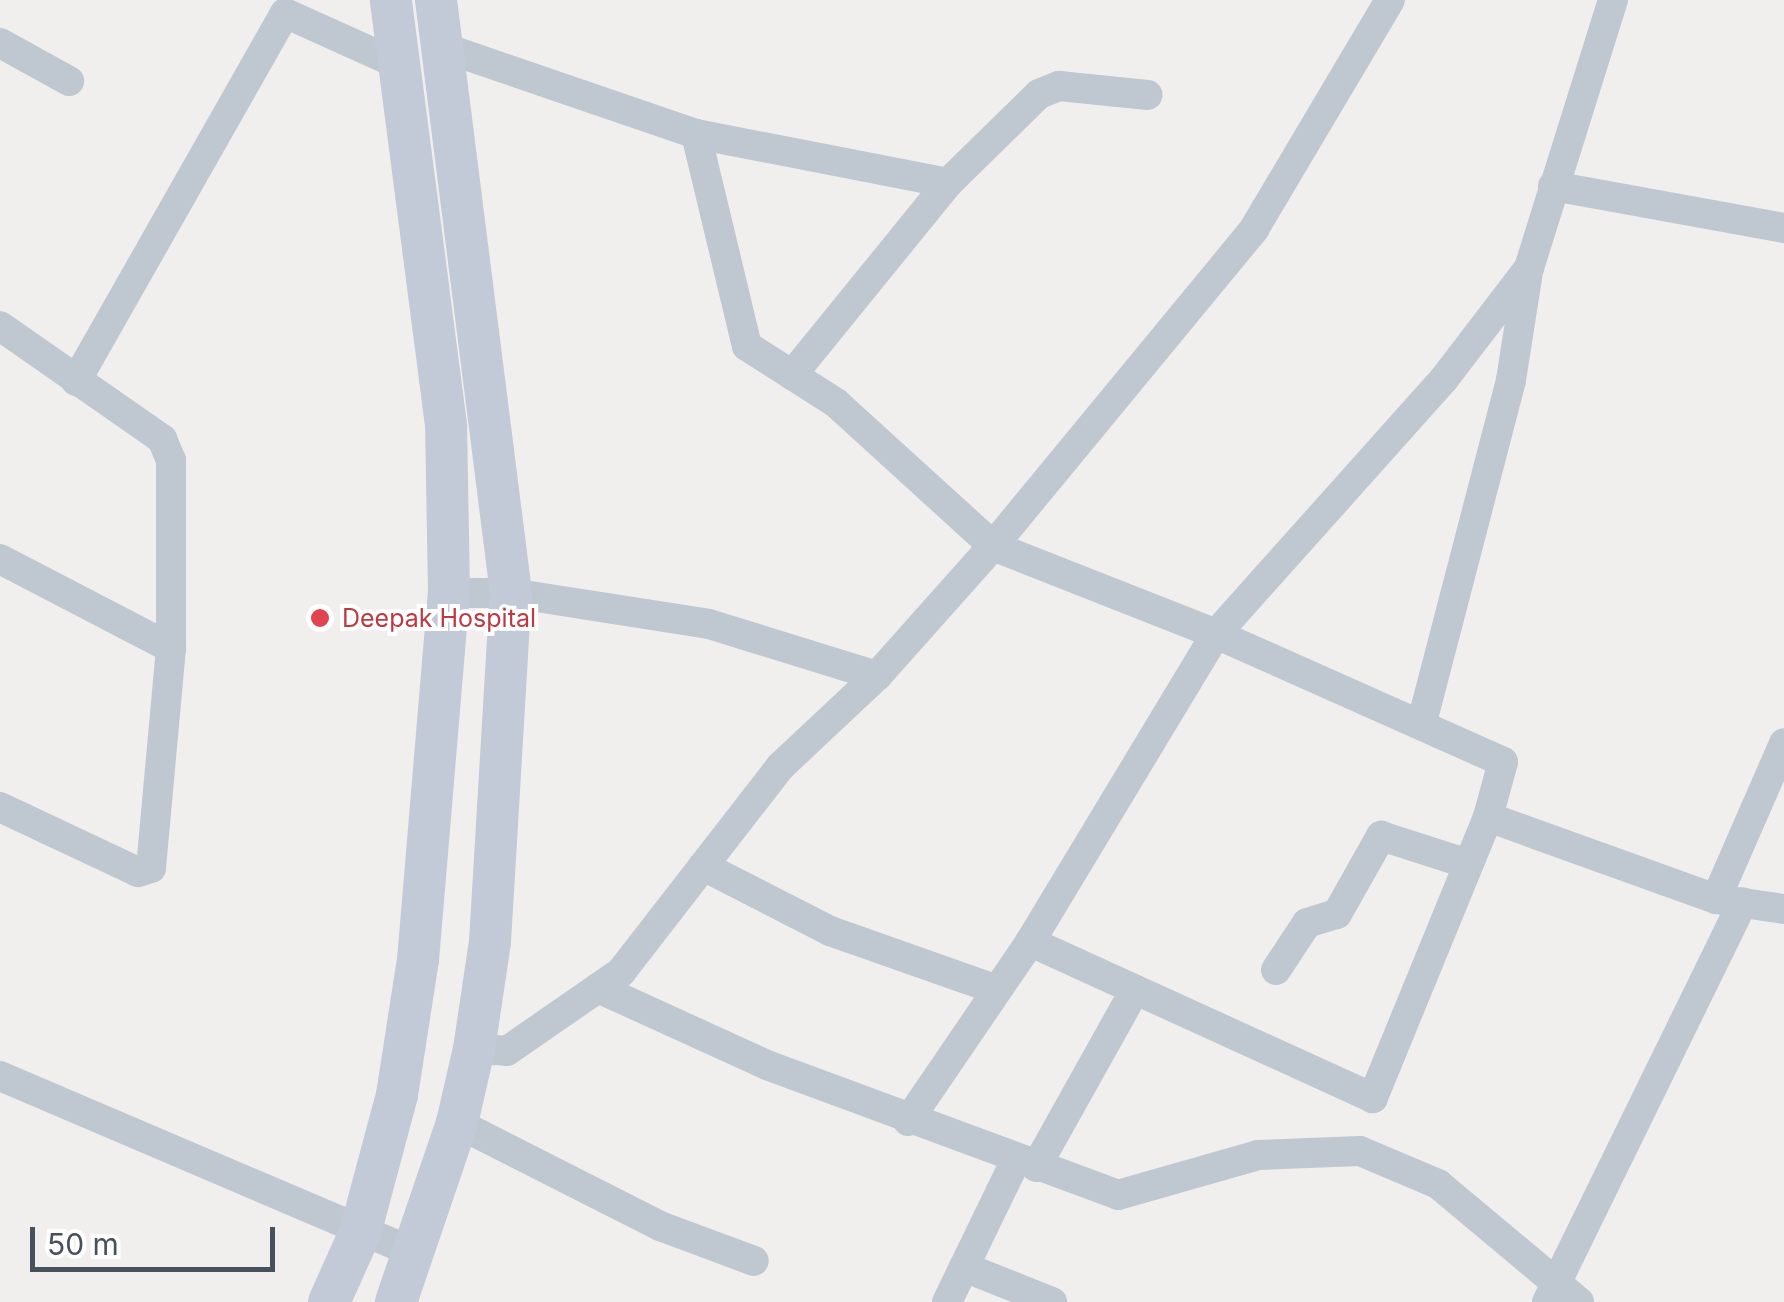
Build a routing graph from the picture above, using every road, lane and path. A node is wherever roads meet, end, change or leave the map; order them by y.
1 (392, 0) edge
2 (436, 0) edge
3 (1390, 0) edge
4 (1613, 0) edge
5 (276, 6) edge
6 (0, 43) edge
7 (444, 48) junction
8 (398, 64) junction
9 (69, 81) dead end
10 (1148, 95) dead end
11 (696, 134) junction
12 (948, 182) junction
13 (1553, 186) junction
14 (1784, 228) edge
15 (1529, 268) junction
16 (0, 326) edge
17 (792, 374) junction
18 (76, 380) junction
19 (993, 546) junction
20 (0, 559) edge
21 (449, 593) junction
22 (511, 593) junction
23 (1216, 634) junction
24 (171, 648) junction
25 (876, 676) junction
26 (1422, 722) junction
27 (1784, 743) edge
28 (0, 807) edge
29 (1488, 817) junction
30 (1468, 864) junction
31 (703, 866) junction
32 (1730, 900) junction
33 (1784, 909) edge
34 (1030, 942) junction
35 (1276, 970) dead end
36 (598, 988) junction
37 (996, 988) junction
38 (1135, 990) junction
39 (474, 1049) junction
40 (0, 1076) edge
41 (908, 1120) junction
42 (457, 1123) junction
43 (1026, 1164) junction
44 (360, 1233) junction
45 (413, 1252) junction
46 (754, 1261) dead end
47 (964, 1267) junction
48 (1552, 1291) edge
49 (330, 1302) edge
50 (396, 1302) edge
51 (947, 1302) edge
52 (1052, 1302) edge
53 (1579, 1302) edge

1 - 8 main road
2 - 7 main road
3 - 19 street
4 - 13 street
5 - 8 street
5 - 18 street
6 - 9 street
7 - 11 street
7 - 22 main road
8 - 21 main road
10 - 12 street
11 - 12 street
11 - 17 street
12 - 17 street
13 - 14 street
13 - 15 street
15 - 23 street
15 - 26 street
16 - 18 street
17 - 19 street
18 - 24 street
19 - 23 street
19 - 25 street
20 - 24 street
21 - 22 street
21 - 44 main road
22 - 25 street
22 - 39 main road
23 - 26 street
23 - 34 street
24 - 28 street
25 - 31 street
26 - 29 street
27 - 32 street
29 - 30 street
29 - 32 street
30 - 35 street
30 - 38 street
31 - 36 street
31 - 37 street
32 - 33 street
32 - 48 street
34 - 37 street
34 - 38 street
36 - 39 street
36 - 41 street
37 - 41 street
38 - 43 street
39 - 42 main road
40 - 44 street
41 - 43 street
42 - 45 main road
42 - 46 street
43 - 47 street
43 - 48 street
44 - 45 street
44 - 49 main road
45 - 50 main road
47 - 51 street
47 - 52 street
48 - 53 street

